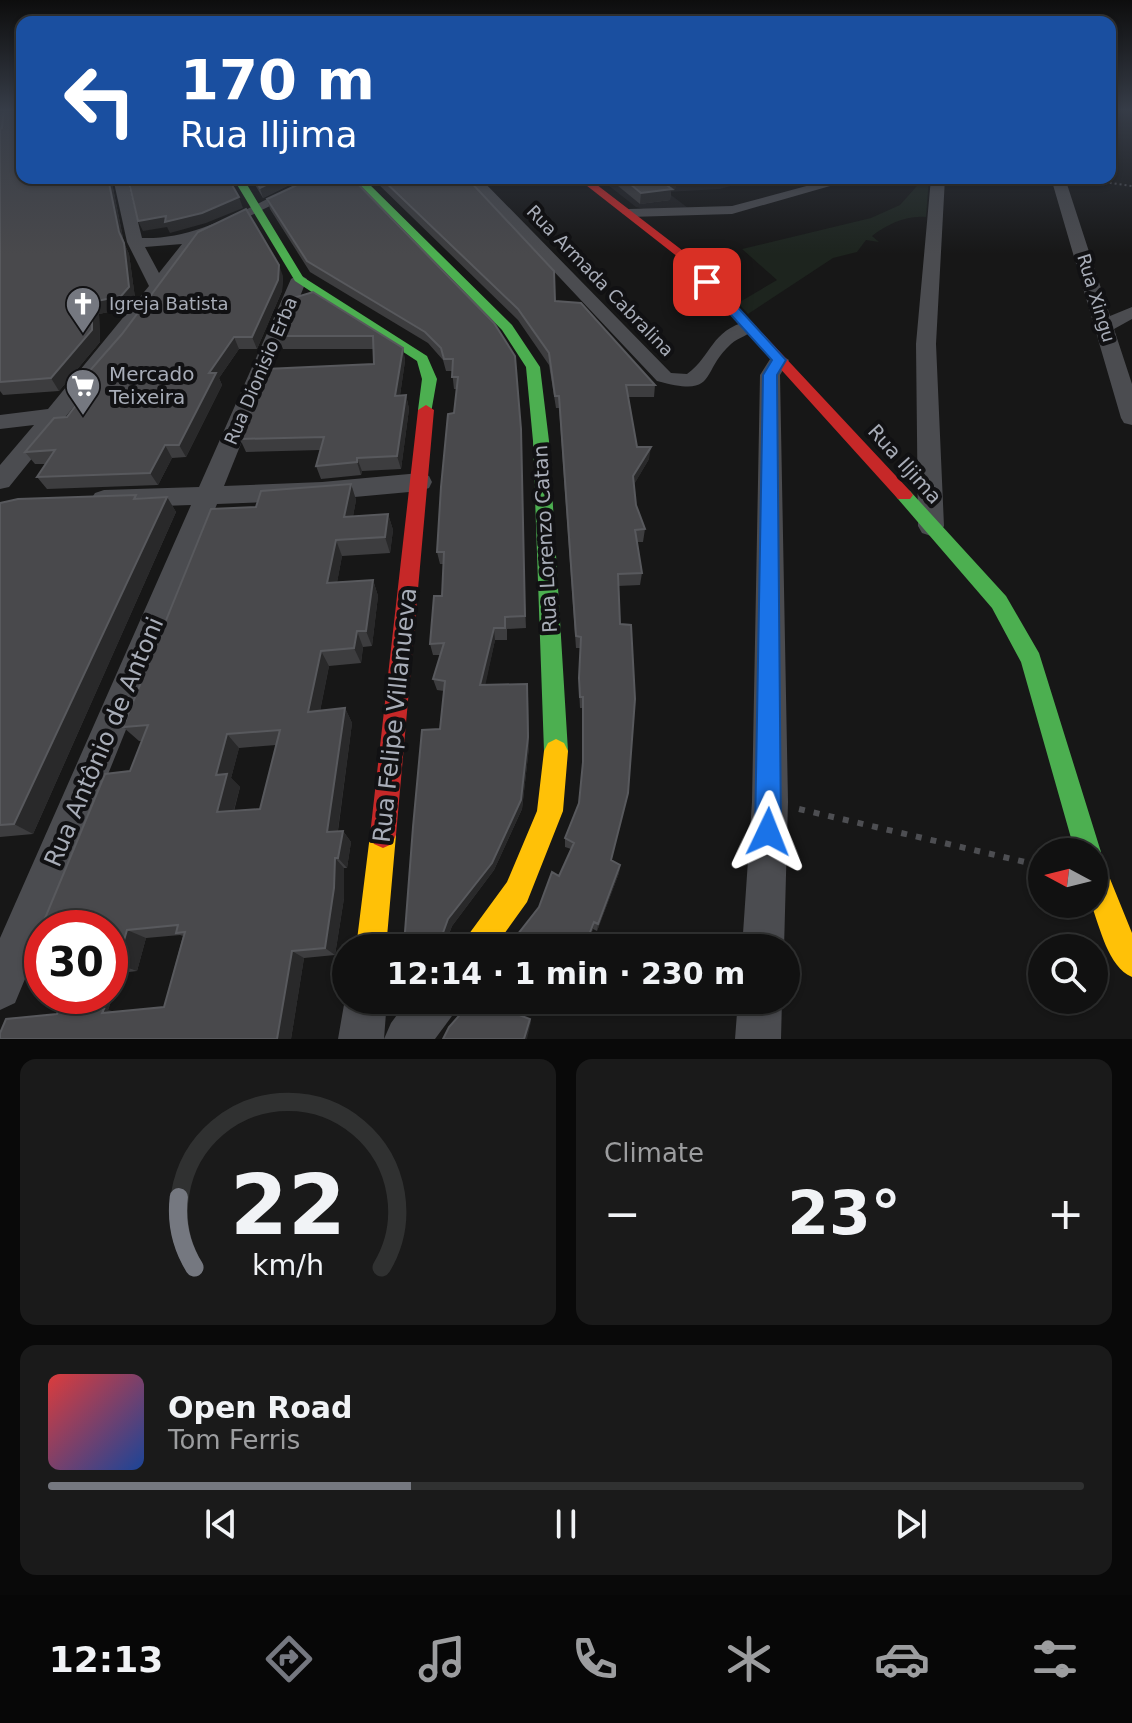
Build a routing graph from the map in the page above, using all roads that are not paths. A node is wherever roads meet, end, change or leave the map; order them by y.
1 (121, 184) edge
2 (242, 184) edge
3 (308, 184) edge
4 (364, 184) edge
5 (479, 184) edge
6 (589, 184) edge
7 (829, 184) edge
8 (938, 184) edge
9 (1060, 184) edge
10 (257, 208) junction
11 (629, 213) junction
12 (195, 237) junction
13 (135, 242) junction
14 (299, 279) junction
15 (157, 285) junction
16 (1132, 312) edge
17 (1105, 326) junction
18 (748, 327) junction
19 (779, 360) junction
20 (55, 415) junction
21 (1132, 418) edge
22 (0, 422) edge
23 (420, 482) junction
24 (5, 495) edge
25 (209, 495) junction
26 (85, 500) edge
27 (931, 526) junction
28 (1084, 838) edge
29 (1108, 911) edge
30 (372, 934) edge
31 (486, 934) edge
32 (764, 934) edge
33 (1132, 962) edge
34 (0, 988) edge
35 (364, 1014) edge
36 (426, 1014) edge
37 (759, 1014) edge
38 (361, 1039) edge
39 (407, 1039) edge
40 (758, 1039) edge

1 - 13 street
2 - 10 street, Rua Dionisio Erba
3 - 10 street
4 - 31 street, Rua Lorenzo Catan
5 - 18 street, Rua Armada Cabralina
6 - 11 street, Rua Iljima
7 - 11 street
8 - 27 street
9 - 17 street, Rua Xingu
10 - 12 street
10 - 14 street, Rua Dionisio Erba
11 - 18 street, Rua Iljima
12 - 13 street
12 - 15 street
13 - 15 street
14 - 23 street, Rua Felipe Villanueva
14 - 25 street, Rua Dionisio Erba
15 - 20 street
16 - 17 street
17 - 21 street, Rua Xingu
18 - 19 street, Rua Iljima
19 - 27 street, Rua Iljima
19 - 32 street
20 - 22 street
20 - 24 street
23 - 25 street
23 - 30 street, Rua Felipe Villanueva
25 - 26 street
25 - 34 street, Rua Antônio de Antoni
27 - 28 street, Rua Iljima
29 - 33 street
35 - 38 street
36 - 39 street
37 - 40 street

